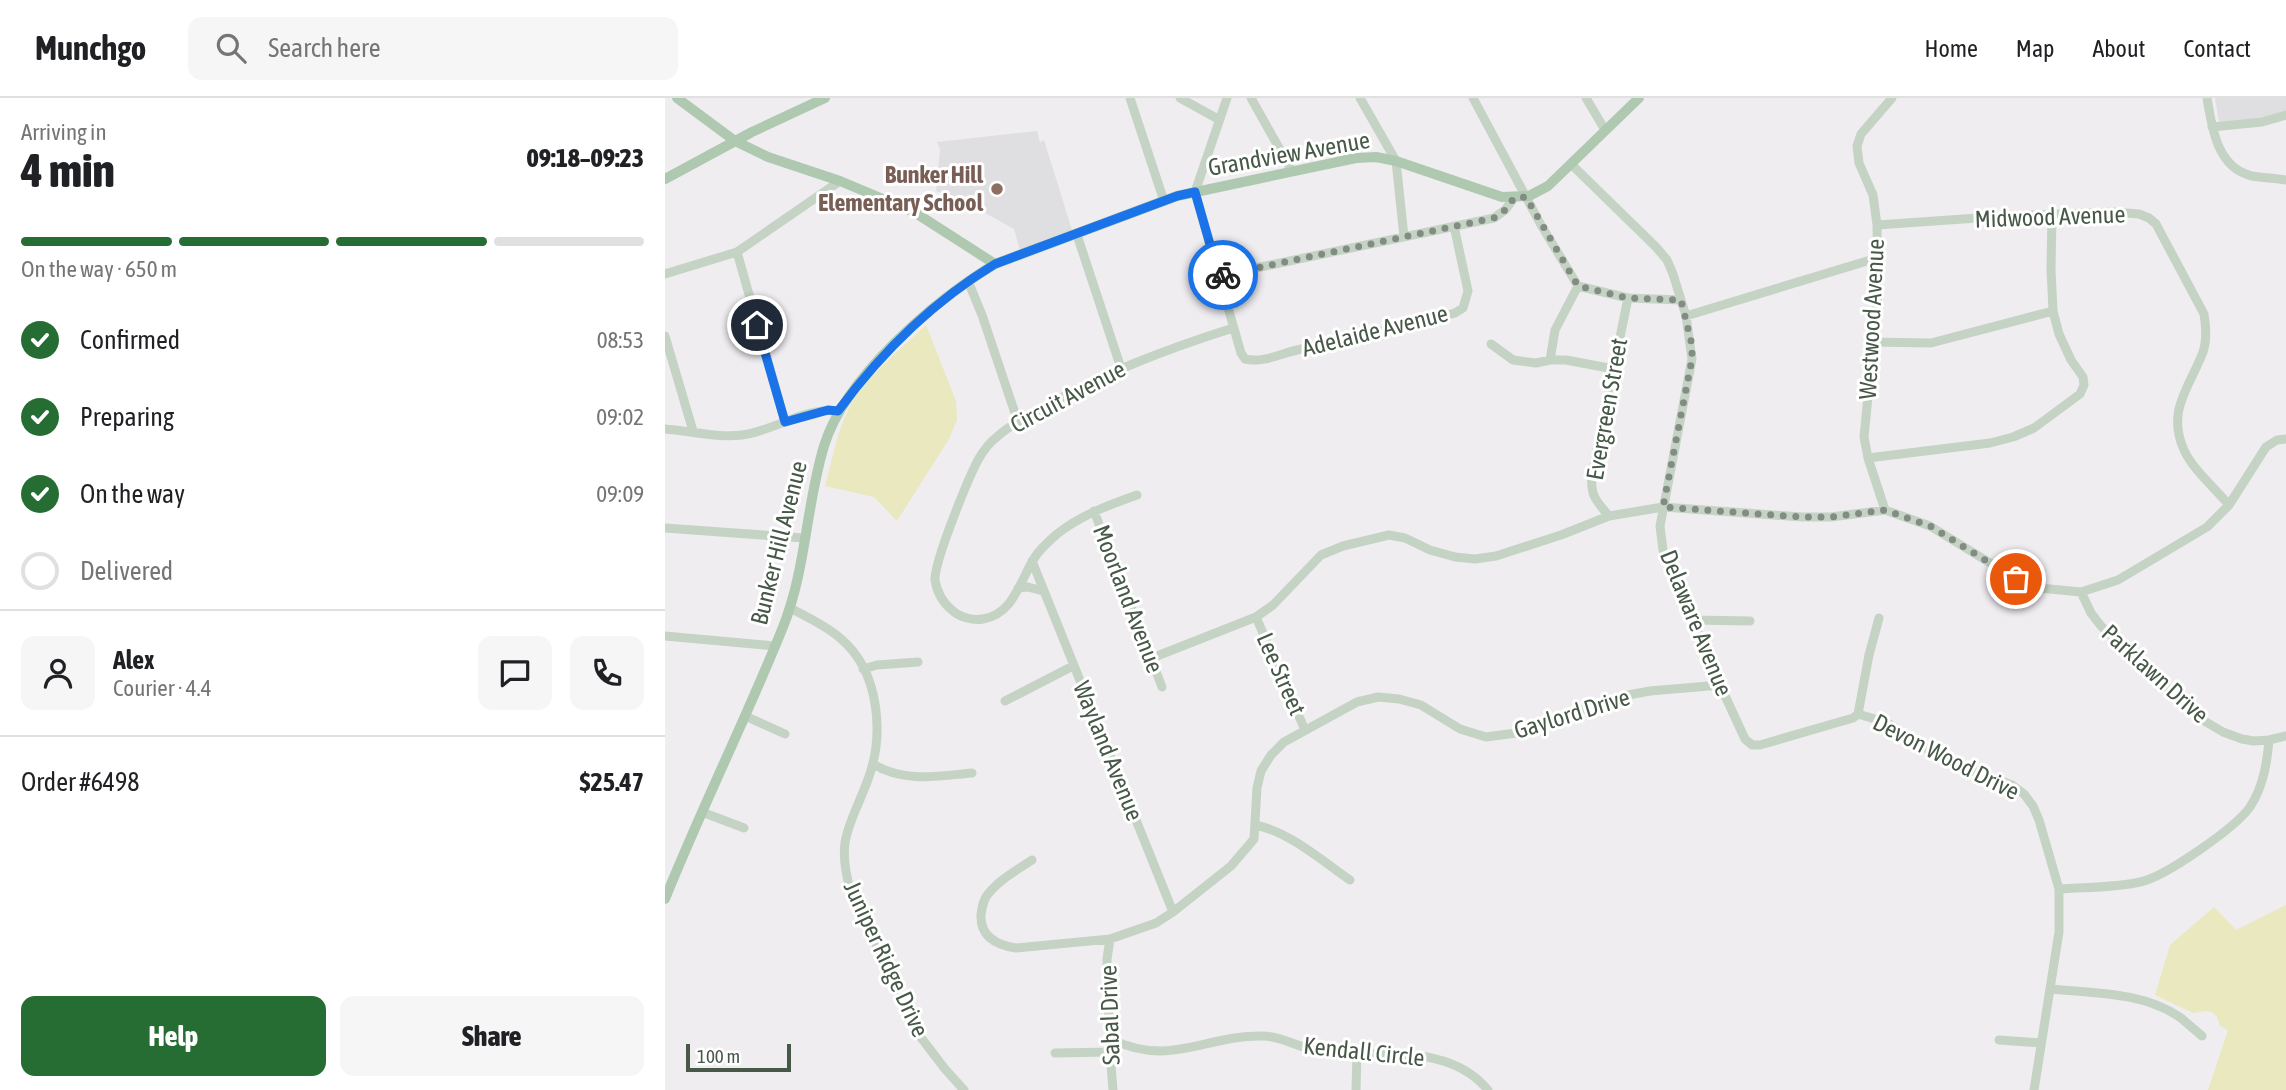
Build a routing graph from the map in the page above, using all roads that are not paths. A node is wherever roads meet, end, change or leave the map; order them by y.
1 (677, 98) edge
2 (825, 98) edge
3 (1130, 98) edge
4 (1180, 98) edge
5 (1227, 98) edge
6 (1251, 98) edge
7 (1360, 98) edge
8 (1473, 98) edge
9 (1586, 98) edge
10 (1639, 98) edge
11 (1892, 98) edge
12 (2207, 98) edge
13 (2286, 115) edge
14 (1218, 119) junction
15 (2212, 127) junction
16 (1605, 130) junction
17 (735, 141) junction
18 (1396, 161) junction
19 (1571, 164) junction
20 (1292, 171) junction
21 (665, 179) edge
22 (2286, 180) edge
23 (839, 181) junction
24 (1195, 192) junction
25 (1526, 197) junction
26 (1514, 198) junction
27 (1164, 201) junction
28 (2052, 214) junction
29 (1454, 226) junction
30 (1877, 226) junction
31 (1077, 235) junction
32 (1404, 237) junction
33 (737, 252) junction
34 (1877, 258) junction
35 (995, 264) junction
36 (665, 274) edge
37 (1219, 276) junction
38 (968, 281) junction
39 (1578, 286) junction
40 (1628, 298) junction
41 (1681, 300) junction
42 (2053, 311) junction
43 (1686, 316) junction
44 (1233, 328) junction
45 (665, 336) edge
46 (1872, 342) junction
47 (1491, 344) dead end
48 (1550, 360) junction
49 (1121, 368) junction
50 (1614, 369) junction
51 (838, 411) junction
52 (785, 422) junction
53 (1018, 422) junction
54 (665, 429) edge
55 (693, 431) junction
56 (2286, 439) edge
57 (1868, 458) junction
58 (1137, 495) dead end
59 (2229, 505) junction
60 (1663, 507) junction
61 (1885, 510) junction
62 (1094, 511) junction
63 (1609, 516) junction
64 (665, 528) edge
65 (804, 538) junction
66 (1032, 561) junction
67 (1019, 588) junction
68 (1043, 591) junction
69 (2081, 592) junction
70 (789, 608) junction
71 (1256, 617) junction
72 (1879, 618) dead end
73 (1692, 620) junction
74 (1750, 621) dead end
75 (665, 636) edge
76 (775, 646) junction
77 (1152, 658) junction
78 (918, 662) dead end
79 (1073, 666) junction
80 (863, 669) junction
81 (1720, 685) junction
82 (1162, 687) dead end
83 (1006, 701) dead end
84 (1858, 714) junction
85 (745, 716) junction
86 (1305, 730) junction
87 (785, 734) dead end
88 (2286, 736) edge
89 (2269, 740) junction
90 (873, 764) junction
91 (972, 773) dead end
92 (702, 812) junction
93 (1256, 825) junction
94 (744, 828) dead end
95 (1032, 860) dead end
96 (1350, 880) dead end
97 (2059, 889) junction
98 (665, 899) edge
99 (1173, 912) junction
100 (1110, 939) junction
101 (2050, 989) junction
102 (2202, 1036) dead end
103 (1110, 1039) junction
104 (1999, 1040) dead end
105 (2041, 1043) junction
106 (1109, 1052) junction
107 (1055, 1053) dead end
108 (1357, 1053) junction
109 (964, 1090) edge
110 (1113, 1090) edge
111 (1356, 1090) edge
112 (1488, 1090) edge
113 (2033, 1090) edge

1 - 17 main road
2 - 17 main road
3 - 27 street
4 - 14 street
5 - 14 street
6 - 20 street
7 - 18 street
8 - 25 street
9 - 16 street
10 - 16 main road, Grandview Avenue
11 - 30 street, Westwood Avenue
12 - 15 street
13 - 15 street
14 - 24 street
15 - 22 street
16 - 19 main road, Grandview Avenue
17 - 21 main road
17 - 23 main road
18 - 20 main road, Grandview Avenue
18 - 26 main road, Grandview Avenue
18 - 32 street
19 - 25 main road, Grandview Avenue
19 - 41 street, Delaware Avenue
20 - 24 main road, Grandview Avenue
23 - 33 street
23 - 35 main road
24 - 27 main road, Bunker Hill Avenue
24 - 37 street
25 - 26 main road, Grandview Avenue
25 - 39 street
26 - 29 street
27 - 31 main road, Bunker Hill Avenue
28 - 30 street, Midwood Avenue
28 - 42 street
28 - 59 street, Midwood Avenue
29 - 32 street
29 - 44 street, Adelaide Avenue
30 - 34 street, Westwood Avenue
31 - 35 main road, Bunker Hill Avenue
31 - 49 street
32 - 37 street
33 - 36 street
33 - 52 street
34 - 43 street
34 - 46 street, Westwood Avenue
35 - 38 main road, Bunker Hill Avenue
37 - 44 street
38 - 51 main road, Bunker Hill Avenue
38 - 53 street
39 - 40 street
39 - 48 street
40 - 41 street
40 - 50 street, Evergreen Street
41 - 43 street, Delaware Avenue
42 - 46 street
42 - 57 street
43 - 60 street, Delaware Avenue
44 - 49 street, Circuit Avenue
45 - 55 street
46 - 57 street, Westwood Avenue
47 - 48 street
48 - 50 street
49 - 53 street, Circuit Avenue
50 - 63 street, Evergreen Street
51 - 52 street
51 - 65 main road, Bunker Hill Avenue
52 - 55 street
53 - 67 street, Circuit Avenue
54 - 55 street
56 - 59 street
57 - 61 street, Westwood Avenue
58 - 62 street, Circuit Avenue
59 - 69 street
60 - 61 street
60 - 63 street
60 - 73 street, Delaware Avenue
61 - 69 street
62 - 66 street, Circuit Avenue
62 - 77 street, Moorland Avenue
63 - 71 street
64 - 65 street
65 - 70 main road, Bunker Hill Avenue
66 - 67 street, Circuit Avenue
66 - 68 street, Wayland Avenue
67 - 68 street
68 - 79 street, Wayland Avenue
69 - 89 street, Parklawn Drive
70 - 76 main road, Bunker Hill Avenue
70 - 80 street, Juniper Ridge Drive
71 - 77 street
71 - 86 street, Lee Street
72 - 84 street
73 - 74 street
73 - 81 street, Delaware Avenue
75 - 76 street
76 - 85 main road, Bunker Hill Avenue
77 - 82 street, Moorland Avenue
78 - 80 street
79 - 83 street
79 - 99 street, Wayland Avenue
80 - 90 street, Juniper Ridge Drive
81 - 84 street, Delaware Avenue
81 - 86 street, Gaylord Drive
84 - 97 street, Devon Wood Drive
85 - 87 street
85 - 92 main road, Bunker Hill Avenue
86 - 93 street, Gaylord Drive
88 - 89 street, Parklawn Drive
89 - 97 street
90 - 91 street
90 - 109 street, Juniper Ridge Drive
92 - 94 street
92 - 98 main road, Bunker Hill Avenue
93 - 96 street
93 - 99 street, Gaylord Drive
95 - 100 street, Gaylord Drive
97 - 101 street, Devon Wood Drive
99 - 100 street, Gaylord Drive
100 - 103 street, Sabal Drive
101 - 102 street
101 - 105 street, Devon Wood Drive
103 - 106 street, Sabal Drive
103 - 108 street, Kendall Circle
104 - 105 street
105 - 113 street, Devon Wood Drive
106 - 107 street
106 - 110 street, Sabal Drive
108 - 111 street
108 - 112 street, Kendall Circle

